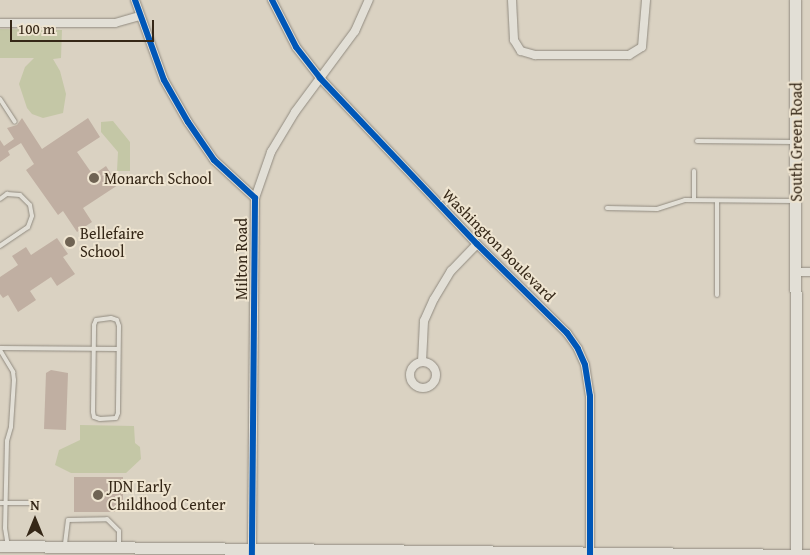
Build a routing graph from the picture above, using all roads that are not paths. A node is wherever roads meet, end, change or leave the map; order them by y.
1 (135, 0) edge
2 (272, 0) edge
3 (369, 0) edge
4 (512, 0) edge
5 (646, 0) edge
6 (795, 0) edge
7 (140, 16) junction
8 (0, 23) edge
9 (320, 78) junction
10 (0, 99) edge
11 (15, 122) dead end
12 (697, 141) dead end
13 (796, 142) junction
14 (694, 171) dead end
15 (254, 198) junction
16 (0, 199) edge
17 (694, 200) junction
18 (717, 201) junction
19 (796, 201) junction
20 (607, 208) dead end
21 (477, 244) junction
22 (0, 246) edge
23 (798, 272) junction
24 (810, 272) edge
25 (716, 295) dead end
26 (93, 348) junction
27 (0, 349) edge
28 (118, 349) junction
29 (422, 362) dead end
30 (0, 503) edge
31 (5, 503) junction
32 (32, 503) dead end
33 (65, 546) junction
34 (119, 546) junction
35 (5, 549) edge
36 (252, 551) edge
37 (590, 554) edge
38 (796, 555) edge
39 (810, 555) edge

1 - 7 street, Milton Road
2 - 9 street, Washington Boulevard
3 - 9 street
4 - 5 street
6 - 13 main road, South Green Road
7 - 8 street
7 - 15 street, Milton Road
9 - 15 street
9 - 21 street, Washington Boulevard
10 - 11 lane
12 - 13 lane
13 - 19 main road, South Green Road
14 - 17 lane
15 - 36 street, Milton Road
16 - 22 lane
17 - 18 lane
17 - 20 lane
18 - 19 lane
18 - 25 lane
19 - 23 main road, South Green Road
21 - 29 street
21 - 37 street, Washington Boulevard
23 - 24 street
23 - 38 main road, South Green Road
26 - 27 lane
26 - 28 lane
26 - 28 lane
26 - 28 lane
27 - 31 lane
30 - 31 lane
31 - 32 lane
31 - 35 lane
33 - 34 main road
33 - 34 lane
33 - 35 main road
34 - 36 main road
36 - 37 main road
37 - 38 main road
38 - 39 main road

